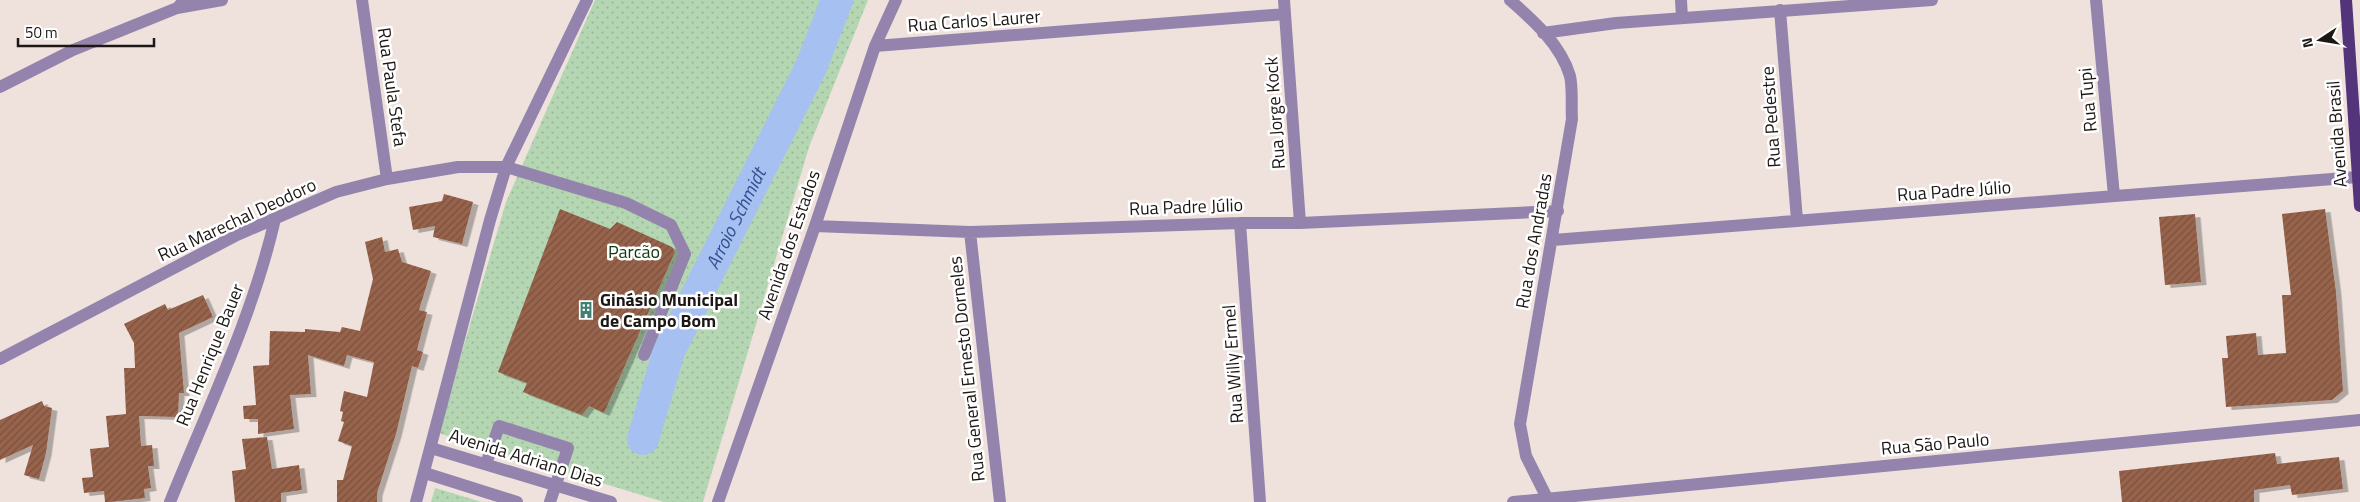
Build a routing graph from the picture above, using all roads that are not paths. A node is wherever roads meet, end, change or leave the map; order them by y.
1 (222, 0) edge
2 (362, 0) edge
3 (588, 0) edge
4 (896, 0) edge
5 (1284, 0) edge
6 (1510, 0) edge
7 (1681, 0) edge
8 (1932, 0) edge
9 (2096, 0) edge
10 (2346, 0) edge
11 (1888, 2) edge
12 (181, 4) edge
13 (1780, 10) junction
14 (1285, 14) junction
15 (1682, 18) junction
16 (1544, 33) junction
17 (874, 46) junction
18 (0, 87) edge
19 (506, 167) junction
20 (2358, 177) junction
21 (387, 179) junction
22 (2114, 196) junction
23 (2360, 206) edge
24 (1558, 211) junction
25 (275, 219) junction
26 (1797, 220) junction
27 (1240, 223) junction
28 (1300, 223) junction
29 (815, 226) junction
30 (970, 232) junction
31 (1553, 240) junction
32 (644, 355) dead end
33 (0, 359) edge
34 (2360, 420) edge
35 (431, 448) junction
36 (486, 464) junction
37 (425, 473) junction
38 (556, 486) junction
39 (1548, 500) edge
40 (170, 502) edge
41 (416, 502) edge
42 (517, 502) edge
43 (550, 502) edge
44 (611, 502) edge
45 (718, 502) edge
46 (1000, 502) edge
47 (1260, 502) edge
48 (1513, 502) edge

1 - 12 street
2 - 21 street, Rua Paula Stefa
3 - 19 street
4 - 17 street, Avenida dos Estados
5 - 14 street, Rua Jorge Kock
6 - 16 street, Rua dos Andradas
7 - 15 street
8 - 11 street
9 - 22 street, Rua Tupi
10 - 20 main road, Avenida Brasil
11 - 13 street
12 - 18 street
13 - 15 street
13 - 26 street, Rua Pedestre
14 - 17 street, Rua Carlos Laurer
14 - 28 street, Rua Jorge Kock
15 - 16 street
16 - 24 street, Rua dos Andradas
17 - 29 street, Avenida dos Estados
19 - 21 street, Rua Marechal Deodoro
19 - 32 street, Rua Marechal Deodoro
19 - 35 street
20 - 22 street, Rua Padre Júlio
20 - 23 main road, Avenida Brasil
21 - 25 street, Rua Marechal Deodoro
22 - 26 street, Rua Padre Júlio
24 - 28 street, Rua Padre Júlio
24 - 31 street, Rua dos Andradas
25 - 33 street, Rua Marechal Deodoro
25 - 40 street, Rua Henrique Bauer
26 - 31 street, Rua Padre Júlio
27 - 28 street, Rua Padre Júlio
27 - 30 street, Rua Padre Júlio
27 - 47 street, Rua Willy Ermel
29 - 30 street, Rua Padre Júlio
29 - 45 street, Avenida dos Estados
30 - 46 street, Rua General Ernesto Dorneles
31 - 39 street, Rua dos Andradas
34 - 39 street, Rua São Paulo
35 - 36 street, Avenida Adriano Dias
35 - 37 street
36 - 38 street, Avenida Adriano Dias
36 - 38 street
37 - 41 street
37 - 42 street
38 - 43 street
38 - 44 street, Avenida Adriano Dias
39 - 48 street, Rua São Paulo

